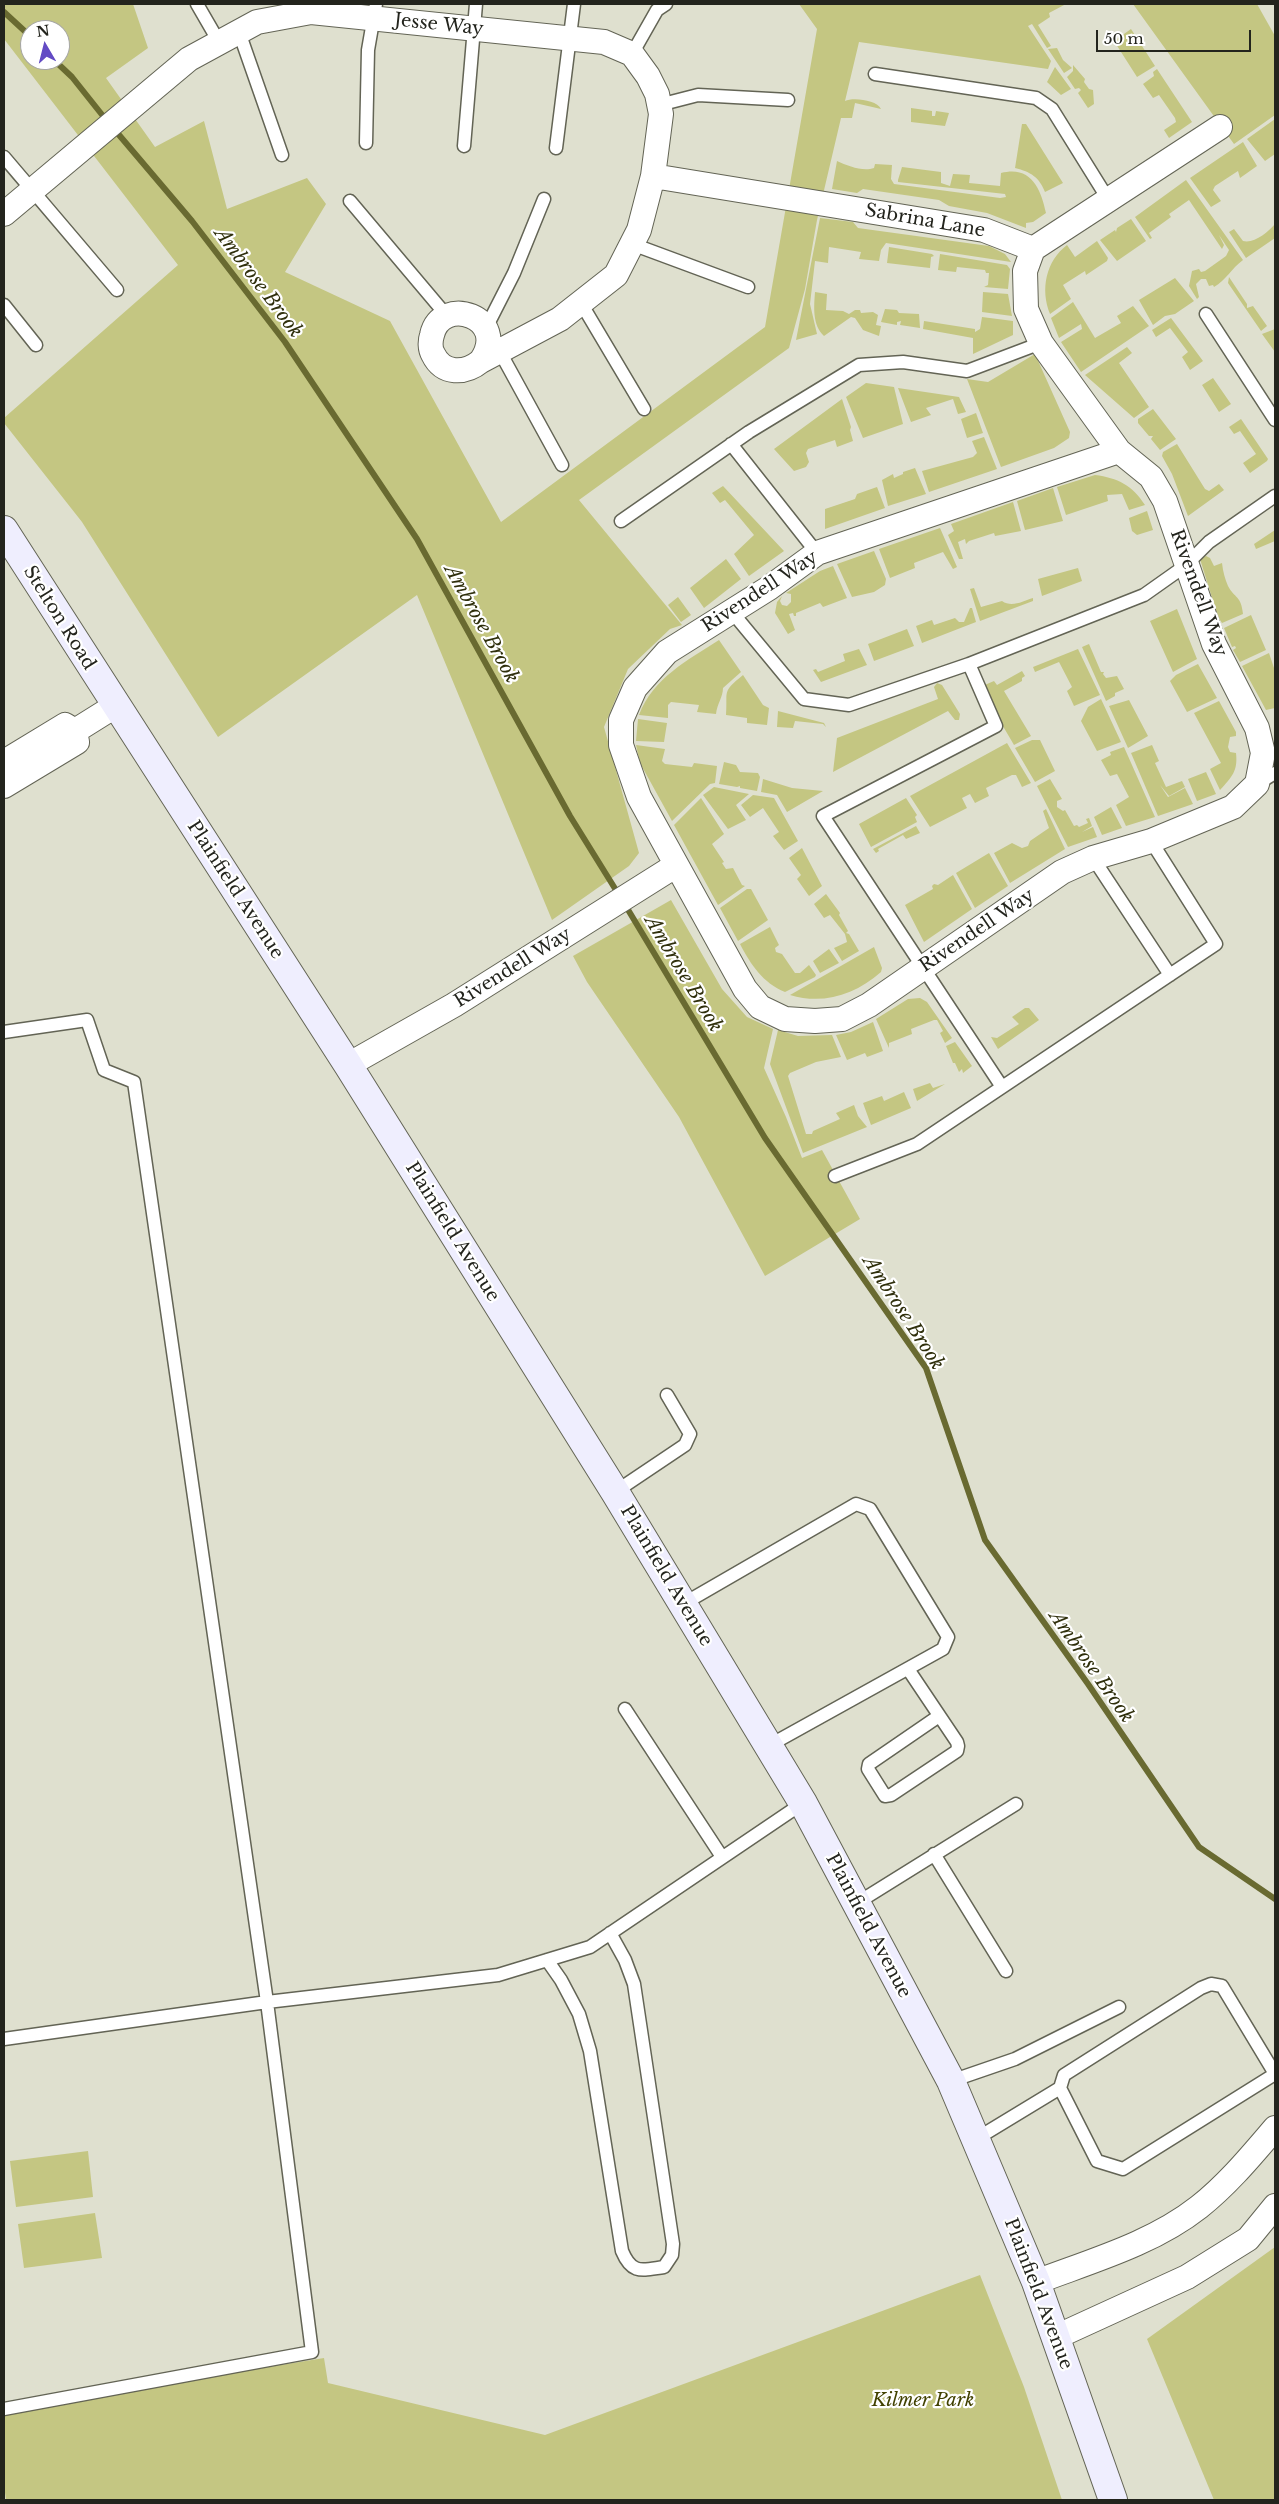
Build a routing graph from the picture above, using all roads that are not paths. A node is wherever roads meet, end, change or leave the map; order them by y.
1 (198, 4) edge
2 (476, 4) edge
3 (574, 4) edge
4 (666, 4) edge
5 (291, 10) edge
6 (375, 11) edge
7 (474, 28) junction
8 (229, 37) junction
9 (571, 38) junction
10 (632, 54) junction
11 (875, 74) dead end
12 (788, 100) dead end
13 (659, 105) junction
14 (1220, 127) dead end
15 (366, 143) dead end
16 (464, 146) dead end
17 (556, 148) dead end
18 (282, 155) dead end
19 (4, 157) edge
20 (653, 176) junction
21 (30, 191) junction
22 (544, 198) dead end
23 (1108, 199) junction
24 (350, 202) dead end
25 (4, 214) edge
26 (635, 237) junction
27 (1033, 249) junction
28 (748, 287) dead end
29 (117, 290) dead end
30 (580, 303) junction
31 (4, 306) edge
32 (1206, 314) dead end
33 (447, 316) junction
34 (486, 328) junction
35 (1041, 343) junction
36 (36, 345) dead end
37 (491, 356) junction
38 (644, 409) dead end
39 (1275, 420) edge
40 (731, 444) junction
41 (1118, 451) junction
42 (562, 464) dead end
43 (1275, 496) edge
44 (621, 521) dead end
45 (4, 530) edge
46 (817, 553) junction
47 (1185, 566) junction
48 (732, 612) junction
49 (969, 664) junction
50 (115, 706) junction
51 (75, 731) junction
52 (4, 762) edge
53 (1266, 778) edge
54 (4, 786) edge
55 (1151, 841) junction
56 (1093, 858) junction
57 (675, 866) junction
58 (923, 968) junction
59 (1170, 975) junction
60 (4, 1032) edge
61 (348, 1065) junction
62 (1002, 1087) junction
63 (834, 1176) dead end
64 (667, 1395) dead end
65 (615, 1492) junction
66 (683, 1604) junction
67 (908, 1669) junction
68 (625, 1708) dead end
69 (939, 1716) junction
70 (770, 1745) junction
71 (804, 1803) junction
72 (1016, 1804) dead end
73 (934, 1854) junction
74 (722, 1857) junction
75 (857, 1903) junction
76 (610, 1933) junction
77 (547, 1960) junction
78 (1006, 1971) dead end
79 (267, 2002) junction
80 (1119, 2007) dead end
81 (4, 2039) edge
82 (1275, 2074) edge
83 (952, 2082) junction
84 (1060, 2088) junction
85 (1275, 2128) edge
86 (976, 2139) junction
87 (1275, 2206) edge
88 (1036, 2282) junction
89 (1056, 2337) junction
90 (4, 2409) edge
91 (1113, 2500) edge

1 - 8 lane
2 - 7 lane
3 - 9 lane
4 - 10 lane
5 - 6 street, Jesse Way
5 - 8 street, Jesse Way
6 - 7 street, Jesse Way
6 - 15 lane
7 - 9 street, Jesse Way
7 - 16 lane
8 - 18 lane
8 - 21 street, Jesse Way
9 - 10 street, Jesse Way
9 - 17 lane
10 - 13 street
11 - 23 lane
12 - 13 lane
13 - 20 street
14 - 23 street
19 - 21 lane
20 - 26 street
20 - 27 street, Sabrina Lane
21 - 25 street, Jesse Way
21 - 29 lane
22 - 34 lane
23 - 27 street
24 - 33 lane
26 - 28 lane
26 - 30 street
27 - 35 street
30 - 37 street
30 - 38 lane
31 - 36 lane
32 - 39 lane
33 - 34 street
33 - 37 street
34 - 37 street
35 - 40 lane
35 - 41 street
37 - 42 lane
40 - 44 lane
40 - 46 lane
41 - 46 street, Rivendell Way
41 - 47 street, Rivendell Way
43 - 47 lane
45 - 50 main road, Stelton Road
46 - 48 street, Rivendell Way
47 - 49 lane
47 - 53 street, Rivendell Way
48 - 49 lane
48 - 57 street, Rivendell Way
49 - 58 lane
50 - 51 street
50 - 61 main road, Plainfield Avenue
51 - 52 street
51 - 54 street
53 - 55 street, Rivendell Way
55 - 56 street, Rivendell Way
55 - 59 lane
56 - 58 street, Rivendell Way
56 - 59 lane
57 - 58 street, Rivendell Way
57 - 61 street, Rivendell Way
58 - 62 lane
59 - 62 lane
60 - 79 lane
61 - 65 main road, Plainfield Avenue
62 - 63 lane
64 - 65 lane
65 - 66 main road, Plainfield Avenue
66 - 67 lane
66 - 70 main road, Plainfield Avenue
67 - 69 lane
67 - 70 lane
68 - 74 lane
69 - 69 lane
70 - 71 main road, Plainfield Avenue
71 - 74 lane
71 - 75 main road, Plainfield Avenue
72 - 73 lane
73 - 75 lane
73 - 78 lane
74 - 76 lane
75 - 83 main road, Plainfield Avenue
76 - 77 lane
76 - 77 lane
77 - 79 lane
79 - 81 lane
79 - 90 lane
80 - 83 lane
82 - 84 lane
82 - 84 lane
83 - 86 main road, Plainfield Avenue
84 - 86 lane
85 - 88 street
86 - 88 main road, Plainfield Avenue
87 - 89 street
88 - 89 main road, Plainfield Avenue
89 - 91 main road, Plainfield Avenue

